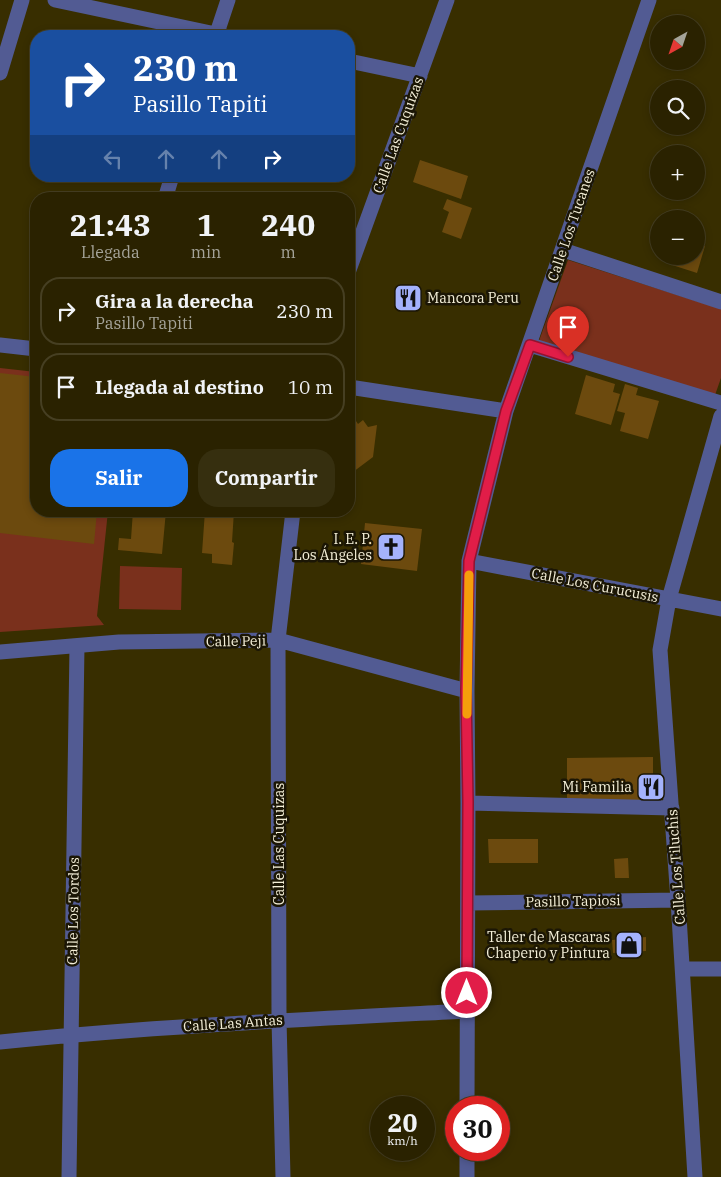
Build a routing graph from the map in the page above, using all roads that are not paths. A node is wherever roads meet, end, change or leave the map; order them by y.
1 (22, 0) edge
2 (55, 0) edge
3 (228, 0) edge
4 (448, 0) edge
5 (649, 0) edge
6 (192, 30) edge
7 (220, 30) edge
8 (355, 63) edge
9 (0, 73) edge
10 (420, 76) junction
11 (562, 250) junction
12 (355, 254) edge
13 (721, 302) edge
14 (0, 345) edge
15 (530, 345) junction
16 (30, 348) edge
17 (355, 389) edge
18 (721, 403) edge
19 (506, 411) junction
20 (721, 416) edge
21 (292, 517) edge
22 (469, 561) junction
23 (669, 599) junction
24 (721, 609) edge
25 (278, 640) junction
26 (77, 646) junction
27 (0, 652) edge
28 (466, 691) junction
29 (468, 802) junction
30 (672, 808) junction
31 (678, 900) junction
32 (468, 903) junction
33 (683, 969) junction
34 (721, 969) edge
35 (467, 1011) junction
36 (279, 1020) junction
37 (71, 1034) junction
38 (0, 1042) edge
39 (467, 1096) edge
40 (467, 1161) edge
41 (69, 1177) edge
42 (283, 1177) edge
43 (467, 1177) edge
44 (696, 1177) edge

1 - 9 street
2 - 6 street
3 - 7 street
4 - 10 street, Calle Las Cuquizas
5 - 11 street, Calle Los Tucanes
8 - 10 street
10 - 12 street, Calle Las Cuquizas
11 - 13 street
11 - 15 street, Calle Los Tucanes
14 - 16 street
15 - 18 street
15 - 19 street, Calle Los Tucanes
17 - 19 street
19 - 22 street, Calle Los Tucanes
20 - 23 street, Calle Los Tiluchis
21 - 25 street, Calle Las Cuquizas
22 - 23 street, Calle Los Curucusis
22 - 28 street, Calle Los Tucanes
23 - 24 street, Calle Los Curucusis
23 - 30 street, Calle Los Tiluchis
25 - 26 street, Calle Peji
25 - 28 street, Calle Peji
25 - 36 street, Calle Las Cuquizas
26 - 27 street, Calle Peji
26 - 37 street, Calle Los Tordos
28 - 29 street, Calle Los Tucanes
29 - 30 street
29 - 32 street, Calle Los Tucanes
30 - 31 street, Calle Los Tiluchis
31 - 32 street, Pasillo Tapiosi
31 - 33 street, Calle Los Tiluchis
32 - 35 street, Calle Los Tucanes
33 - 34 street
33 - 44 street, Calle Los Tiluchis
35 - 36 street, Calle Las Antas
35 - 39 street, Calle Los Tucanes
36 - 37 street, Calle Las Antas
36 - 42 street, Calle Las Cuquizas
37 - 38 street, Calle Las Antas
37 - 41 street, Calle Los Tordos
40 - 43 street

